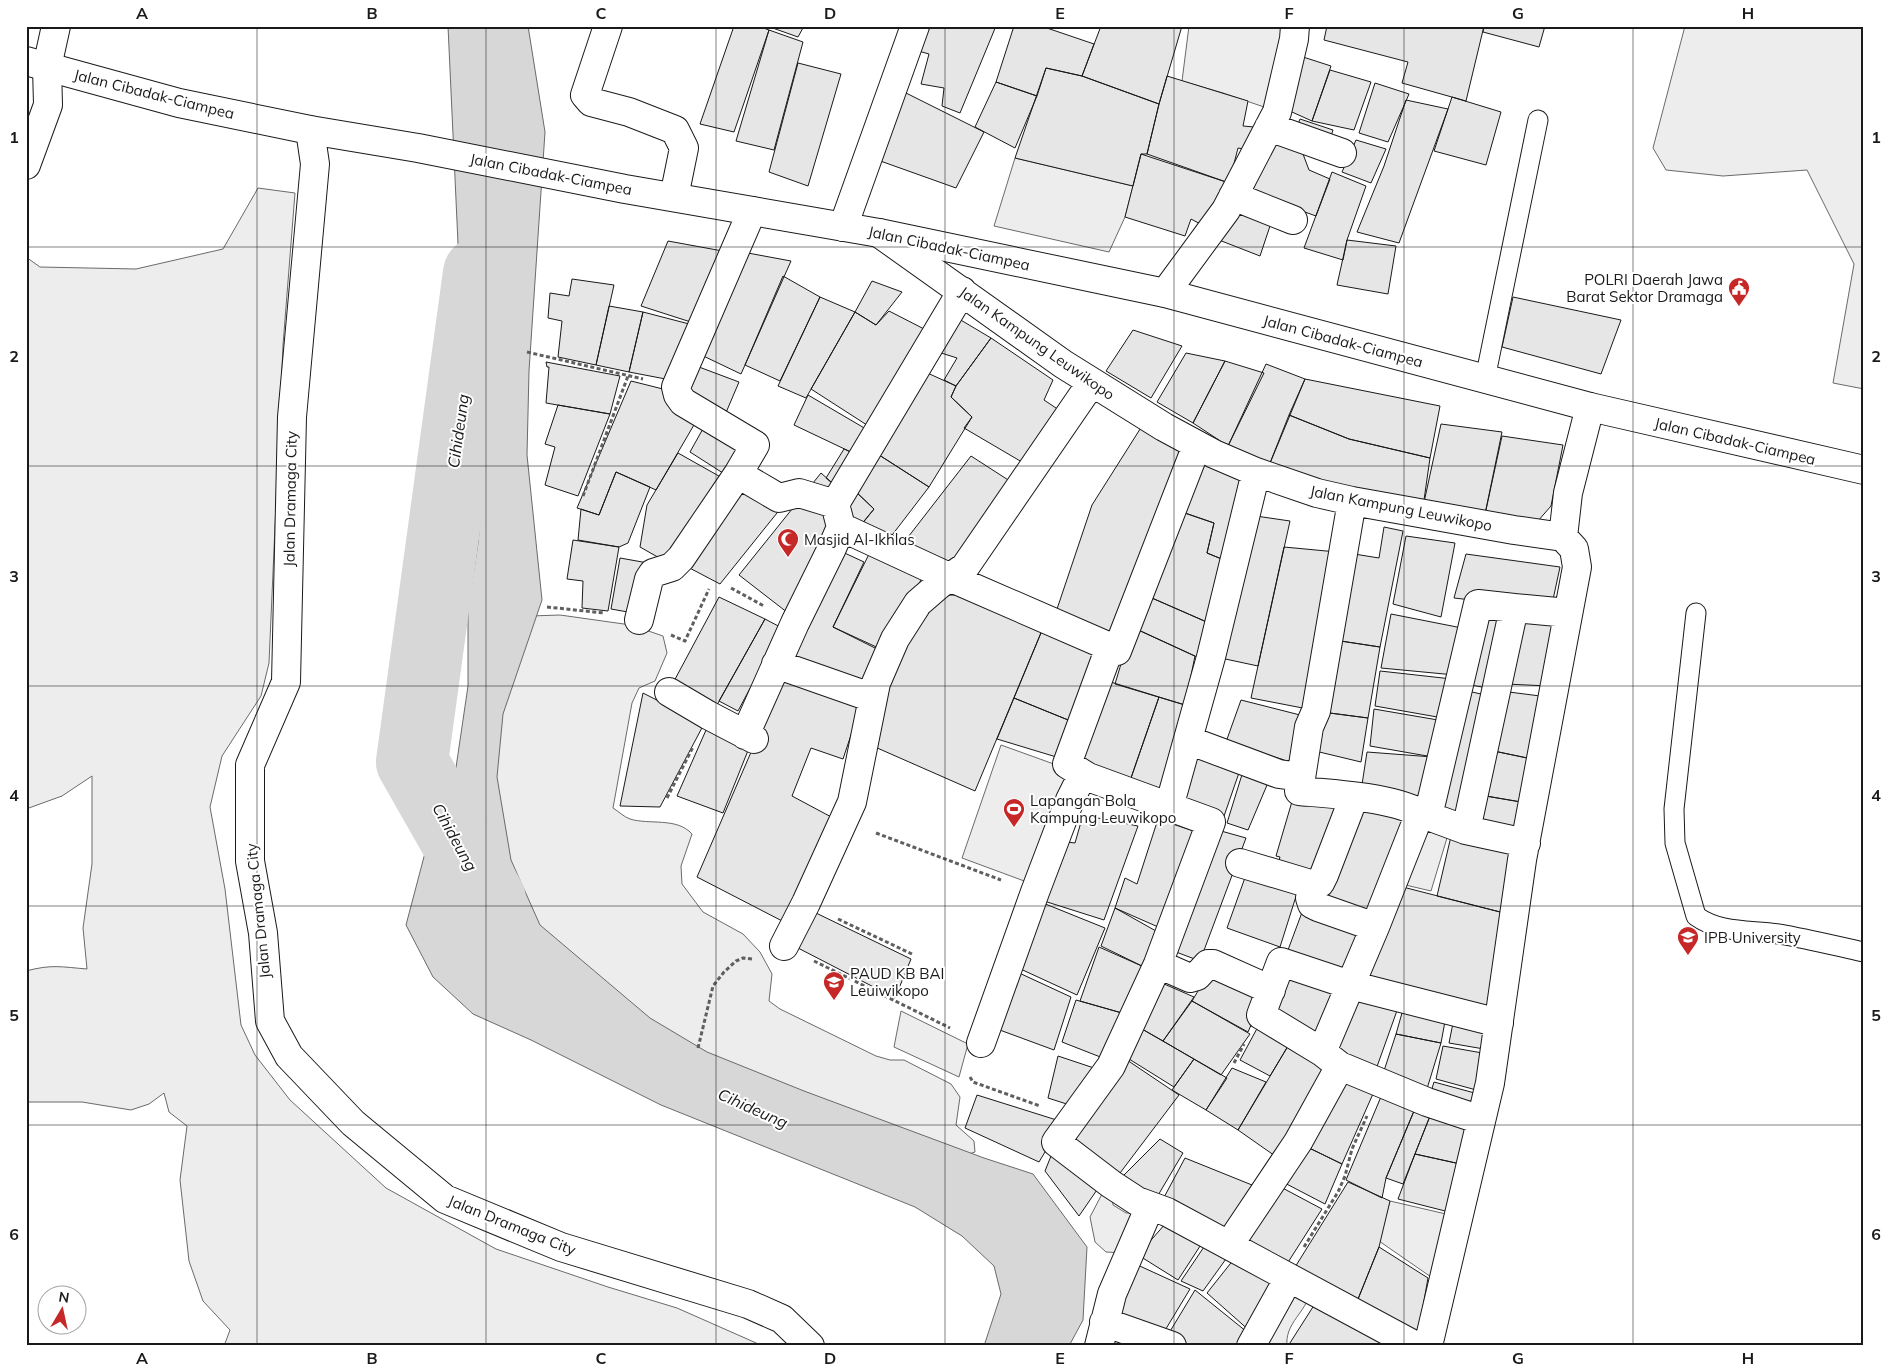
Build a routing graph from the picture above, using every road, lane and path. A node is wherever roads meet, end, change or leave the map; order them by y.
1 (56, 26) edge
2 (608, 26) edge
3 (914, 26) edge
4 (1295, 26) edge
5 (37, 64) edge
6 (1538, 120) dead end
7 (1269, 127) junction
8 (310, 130) junction
9 (1342, 153) dead end
10 (26, 165) edge
11 (1233, 196) junction
12 (674, 197) junction
13 (752, 211) junction
14 (1293, 220) dead end
15 (843, 227) junction
16 (880, 233) junction
17 (962, 291) junction
18 (1165, 293) junction
19 (527, 352) dead end
20 (628, 376) junction
21 (1485, 379) junction
22 (1092, 382) junction
23 (676, 386) junction
24 (1590, 408) junction
25 (1197, 445) junction
26 (1864, 470) edge
27 (1256, 472) junction
28 (738, 474) junction
29 (582, 496) dead end
30 (1352, 501) junction
31 (838, 515) junction
32 (1563, 536) junction
33 (949, 577) junction
34 (709, 589) dead end
35 (547, 607) dead end
36 (1514, 608) junction
37 (1696, 612) dead end
38 (1568, 613) junction
39 (639, 620) junction
40 (1117, 651) dead end
41 (776, 664) junction
42 (669, 692) dead end
43 (873, 698) junction
44 (708, 715) junction
45 (1188, 740) junction
46 (1088, 777) junction
47 (1301, 777) junction
48 (1354, 797) junction
49 (667, 798) dead end
50 (1169, 807) junction
51 (1424, 814) junction
52 (843, 821) junction
53 (1466, 830) junction
54 (1526, 843) junction
55 (1240, 863) dead end
56 (1312, 887) junction
57 (1035, 892) junction
58 (806, 904) junction
59 (1375, 927) junction
60 (784, 946) junction
61 (1864, 952) edge
62 (912, 954) dead end
63 (1158, 964) junction
64 (1350, 985) junction
65 (1271, 990) junction
66 (1498, 1023) junction
67 (982, 1043) joint
68 (698, 1048) dead end
69 (1331, 1059) junction
70 (970, 1072) dead end
71 (1382, 1082) junction
72 (1073, 1118) junction
73 (1480, 1120) junction
74 (1150, 1206) junction
75 (1229, 1245) junction
76 (1284, 1283) junction
77 (1101, 1334) edge
78 (810, 1346) edge
79 (1172, 1346) edge
80 (1251, 1346) edge
81 (1416, 1346) edge
82 (1428, 1346) edge

1 - 5 main road
2 - 12 main road
3 - 15 main road
4 - 7 main road
5 - 8 main road, Jalan Cibadak-Ciampea
5 - 10 main road
6 - 21 lane
7 - 9 main road
7 - 11 main road
8 - 12 main road, Jalan Cibadak-Ciampea
8 - 78 main road, Jalan Dramaga City
11 - 14 main road
11 - 18 main road
12 - 13 main road, Jalan Cibadak-Ciampea
13 - 15 main road, Jalan Cibadak-Ciampea
13 - 23 main road
15 - 16 main road, Jalan Cibadak-Ciampea
16 - 17 main road, Jalan Kampung Leuwikopo
16 - 18 main road, Jalan Cibadak-Ciampea
17 - 22 main road, Jalan Kampung Leuwikopo
17 - 31 main road
18 - 21 main road, Jalan Cibadak-Ciampea
19 - 20 path
20 - 23 path
20 - 29 path
21 - 24 main road, Jalan Cibadak-Ciampea
22 - 25 main road, Jalan Kampung Leuwikopo
22 - 33 main road
23 - 28 main road
24 - 26 main road, Jalan Cibadak-Ciampea
24 - 32 main road
25 - 27 main road, Jalan Kampung Leuwikopo
25 - 40 main road
27 - 30 main road, Jalan Kampung Leuwikopo
27 - 45 main road
28 - 31 main road
28 - 39 main road
30 - 32 main road, Jalan Kampung Leuwikopo
30 - 47 main road
31 - 33 main road
31 - 41 main road
32 - 38 main road
33 - 43 main road
33 - 46 main road
34 - 39 path
35 - 39 path
36 - 38 main road
36 - 51 main road
36 - 53 main road
37 - 61 lane
38 - 54 main road
41 - 43 main road
41 - 44 main road
42 - 44 main road
43 - 52 main road
44 - 49 path
45 - 47 main road
45 - 50 main road
46 - 50 main road
46 - 57 main road
47 - 48 main road
48 - 51 main road
48 - 56 main road
50 - 63 main road
51 - 53 main road
51 - 59 main road
52 - 57 path
52 - 58 main road
53 - 54 main road
54 - 66 main road
55 - 56 main road
56 - 59 main road
57 - 67 main road
58 - 60 main road
58 - 62 path
59 - 64 main road
60 - 67 path
60 - 68 path
63 - 65 main road
63 - 72 main road
64 - 65 main road
64 - 66 main road
64 - 69 main road
65 - 69 main road
66 - 73 main road
69 - 71 main road
69 - 75 main road
70 - 72 path
71 - 73 main road
71 - 76 path
72 - 74 main road
73 - 82 main road
74 - 75 main road
74 - 77 main road
75 - 76 main road
76 - 80 main road
76 - 81 main road
77 - 79 main road

